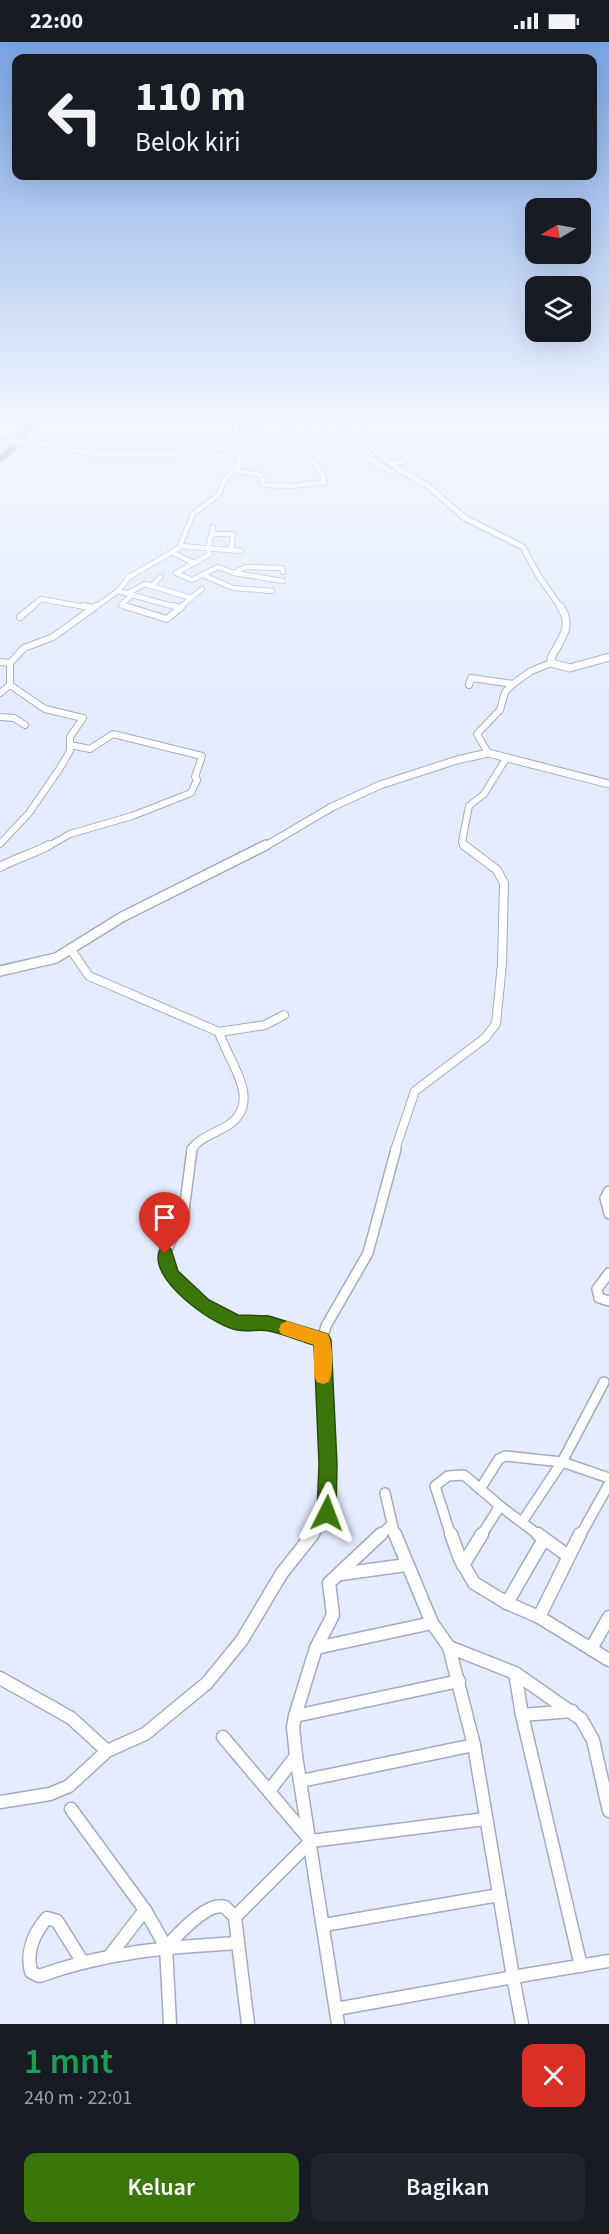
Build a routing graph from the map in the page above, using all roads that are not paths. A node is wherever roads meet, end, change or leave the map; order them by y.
1 (196, 511) edge
2 (457, 511) edge
3 (213, 526) dead end
4 (211, 534) junction
5 (181, 546) junction
6 (208, 549) junction
7 (231, 549) junction
8 (241, 551) dead end
9 (173, 554) junction
10 (194, 563) junction
11 (283, 572) dead end
12 (234, 573) junction
13 (203, 575) junction
14 (161, 577) dead end
15 (283, 581) dead end
16 (151, 586) junction
17 (202, 589) dead end
18 (118, 591) junction
19 (272, 591) dead end
20 (130, 594) junction
21 (181, 595) junction
22 (191, 598) junction
23 (169, 605) junction
24 (180, 608) junction
25 (93, 609) junction
26 (20, 617) dead end
27 (609, 657) edge
28 (0, 662) edge
29 (10, 663) junction
30 (551, 663) junction
31 (513, 684) junction
32 (469, 685) dead end
33 (10, 686) junction
34 (0, 693) edge
35 (0, 717) edge
36 (25, 725) dead end
37 (70, 745) junction
38 (488, 753) junction
39 (507, 757) junction
40 (609, 784) edge
41 (0, 844) edge
42 (0, 867) edge
43 (71, 950) junction
44 (0, 971) edge
45 (284, 1015) dead end
46 (219, 1032) junction
47 (609, 1191) edge
48 (609, 1214) edge
49 (609, 1273) edge
50 (609, 1301) edge
51 (322, 1340) junction
52 (604, 1382) dead end
53 (562, 1462) junction
54 (609, 1478) edge
55 (609, 1484) edge
56 (480, 1489) junction
57 (385, 1493) dead end
58 (500, 1506) junction
59 (522, 1522) junction
60 (391, 1524) junction
61 (544, 1539) junction
62 (568, 1556) junction
63 (406, 1565) junction
64 (463, 1565) junction
65 (341, 1574) junction
66 (507, 1603) junction
67 (539, 1617) junction
68 (608, 1622) edge
69 (432, 1623) junction
70 (316, 1647) junction
71 (449, 1647) junction
72 (591, 1650) junction
73 (609, 1660) edge
74 (515, 1673) junction
75 (0, 1678) edge
76 (459, 1681) junction
77 (573, 1711) junction
78 (522, 1715) junction
79 (295, 1716) junction
80 (223, 1737) dead end
81 (474, 1745) junction
82 (107, 1751) junction
83 (296, 1756) junction
84 (301, 1780) junction
85 (269, 1791) junction
86 (0, 1802) edge
87 (70, 1809) dead end
88 (609, 1811) edge
89 (485, 1819) junction
90 (311, 1842) junction
91 (498, 1895) junction
92 (145, 1910) junction
93 (235, 1917) junction
94 (324, 1925) junction
95 (238, 1943) junction
96 (166, 1947) junction
97 (111, 1954) junction
98 (82, 1961) junction
99 (609, 1961) edge
100 (581, 1966) junction
101 (513, 1977) junction
102 (336, 2009) junction
103 (170, 2024) edge
104 (248, 2024) edge
105 (338, 2024) edge
106 (522, 2024) edge

1 - 5 street
2 - 30 street
3 - 4 street
4 - 6 street
4 - 7 street
5 - 6 street
5 - 9 street
6 - 7 street
6 - 10 street
7 - 8 street
9 - 10 street
9 - 18 street
10 - 13 street
11 - 12 street
12 - 13 street
12 - 15 street
13 - 19 street
14 - 16 street
16 - 20 street
16 - 21 street
17 - 22 street
18 - 20 street
18 - 25 street
20 - 23 street
20 - 24 street
21 - 22 street
21 - 23 street
22 - 24 street
23 - 24 street
25 - 26 street
25 - 29 street
27 - 30 street
28 - 29 street
29 - 33 street
30 - 31 street
31 - 32 street
31 - 38 street
33 - 34 street
33 - 37 street
35 - 36 street
37 - 41 street
37 - 42 street
38 - 39 street
38 - 43 street
39 - 40 street
39 - 51 street
43 - 44 street
43 - 46 street
45 - 46 street
46 - 51 street
47 - 48 street
49 - 50 street
51 - 82 street
52 - 53 street
53 - 54 street
53 - 56 street
53 - 59 street
55 - 62 street
56 - 58 street
56 - 64 street
57 - 60 street
58 - 59 street
58 - 64 street
59 - 61 street
60 - 63 street
60 - 65 street
61 - 62 street
61 - 66 street
62 - 67 street
63 - 65 street
63 - 69 street
64 - 66 street
65 - 70 street
66 - 67 street
67 - 72 street
68 - 72 street
69 - 70 street
69 - 71 street
70 - 79 street
71 - 74 street
71 - 76 street
72 - 73 street
74 - 77 street
74 - 78 street
75 - 82 street
76 - 79 street
76 - 81 street
77 - 78 street
77 - 88 street
78 - 100 street
79 - 83 street
80 - 85 street
81 - 84 street
81 - 89 street
82 - 86 street
83 - 84 street
83 - 85 street
84 - 90 street
85 - 90 street
87 - 92 street
89 - 90 street
89 - 91 street
90 - 93 street
90 - 94 street
91 - 94 street
91 - 101 street
92 - 96 street
92 - 97 street
93 - 95 street
93 - 96 street
94 - 102 street
95 - 96 street
95 - 104 street
96 - 97 street
96 - 103 street
97 - 98 street
98 - 98 street
99 - 100 street
100 - 101 street
101 - 102 street
101 - 106 street
102 - 105 street

